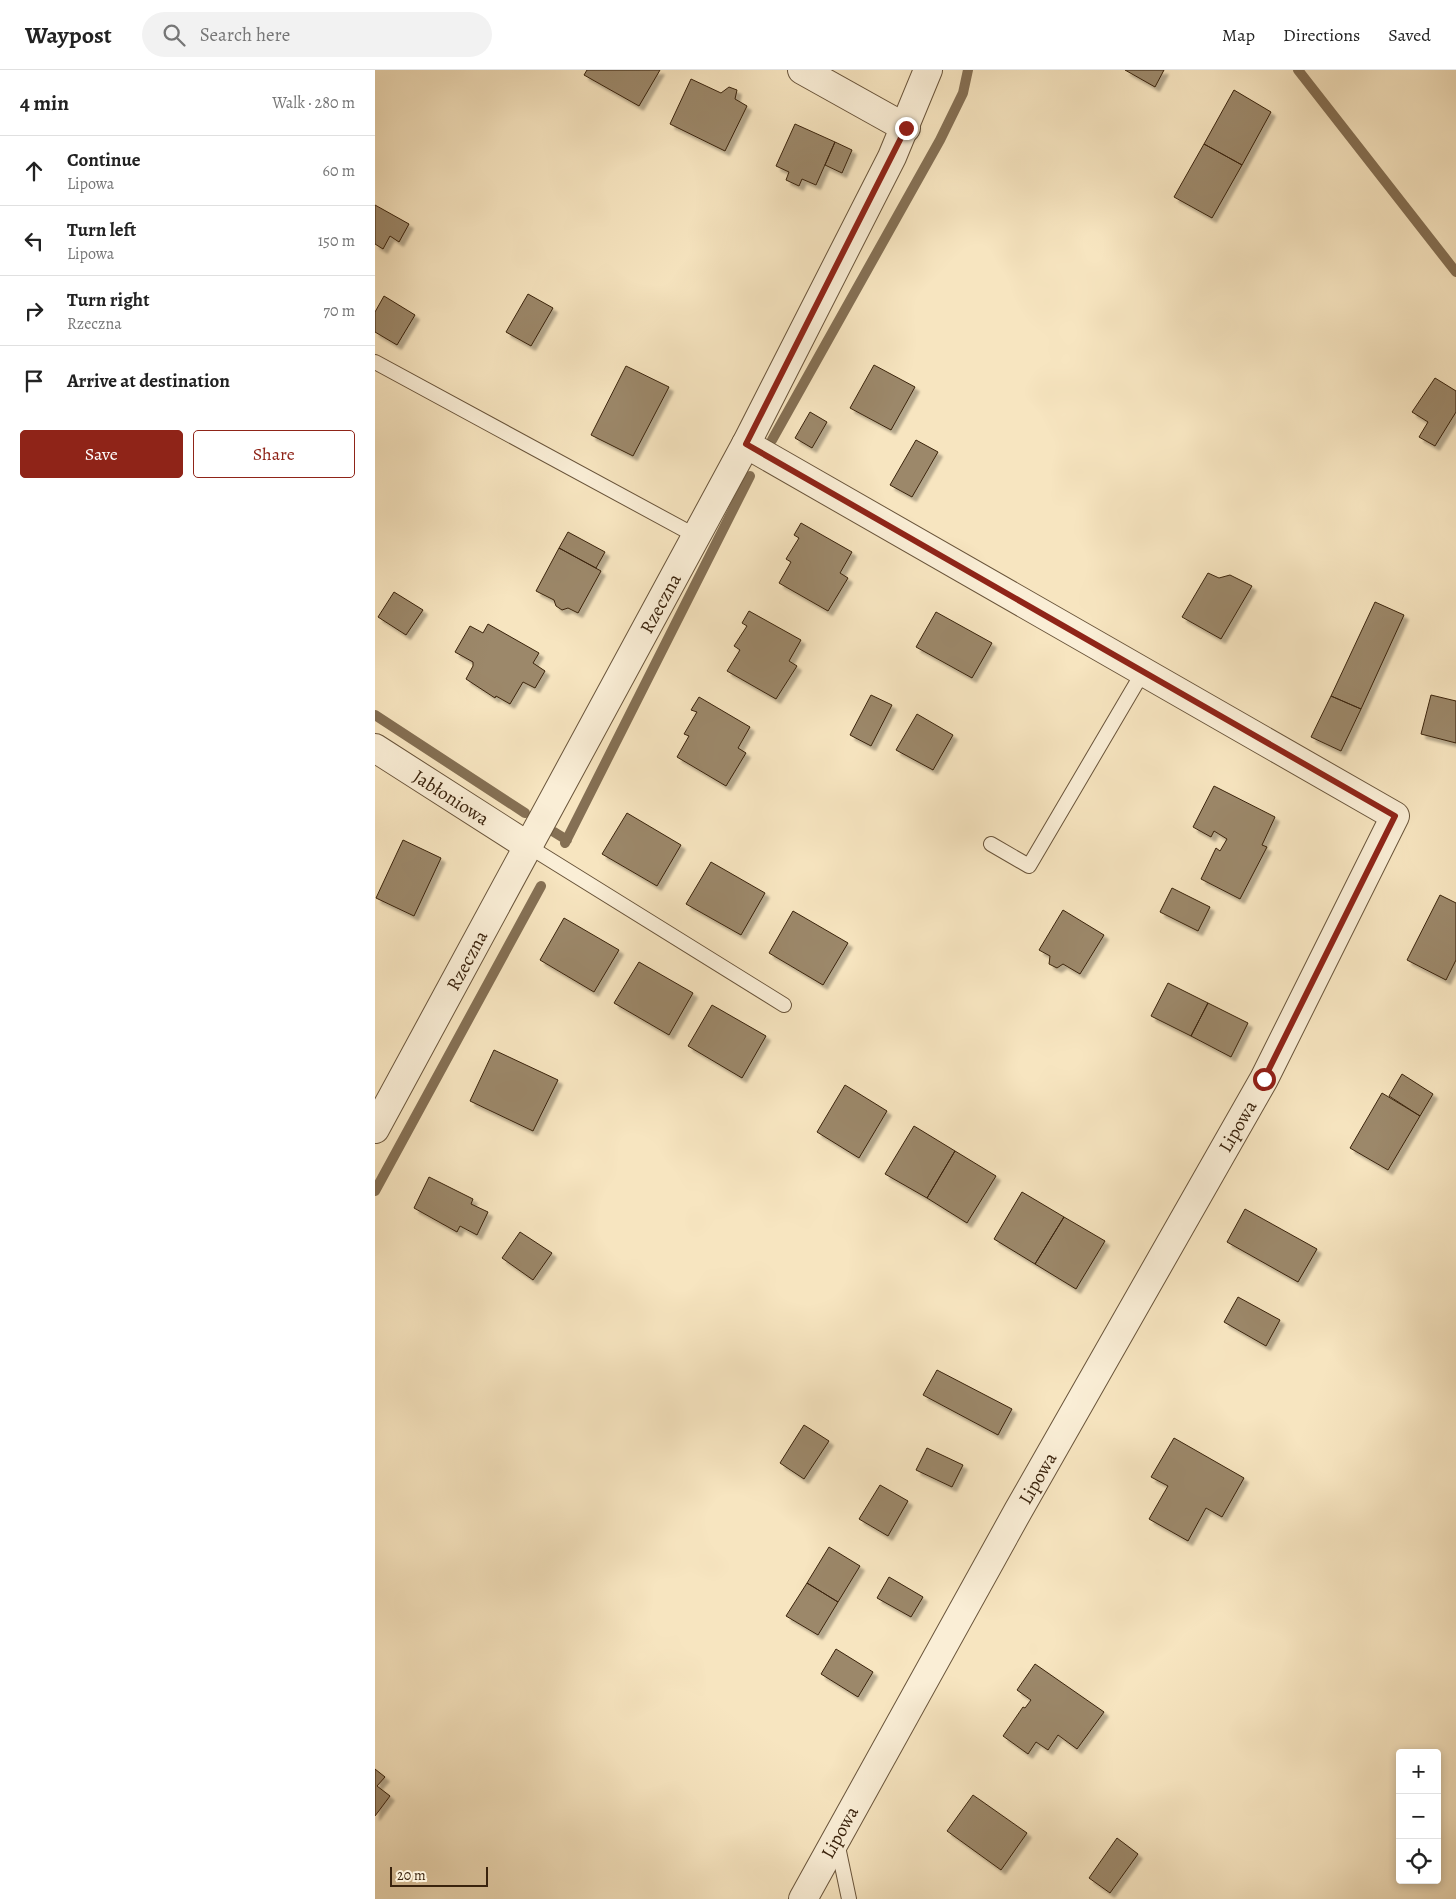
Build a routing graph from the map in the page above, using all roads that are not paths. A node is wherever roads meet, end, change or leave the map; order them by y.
1 (802, 70) edge
2 (928, 70) edge
3 (906, 128) junction
4 (375, 362) edge
5 (746, 444) junction
6 (696, 536) junction
7 (1143, 672) junction
8 (375, 748) edge
9 (991, 844) dead end
10 (528, 846) junction
11 (784, 1005) dead end
12 (375, 1129) edge
13 (836, 1837) junction
14 (803, 1899) edge
15 (849, 1899) edge

1 - 3 street
2 - 3 street, Rzeczna
3 - 5 street, Rzeczna
4 - 6 lane
5 - 6 street, Rzeczna
5 - 7 street, Lipowa
6 - 10 street, Rzeczna
7 - 9 lane
7 - 13 street, Lipowa
8 - 10 street, Jabłoniowa
10 - 11 lane
10 - 12 street, Rzeczna
13 - 14 street, Lipowa
13 - 15 lane

